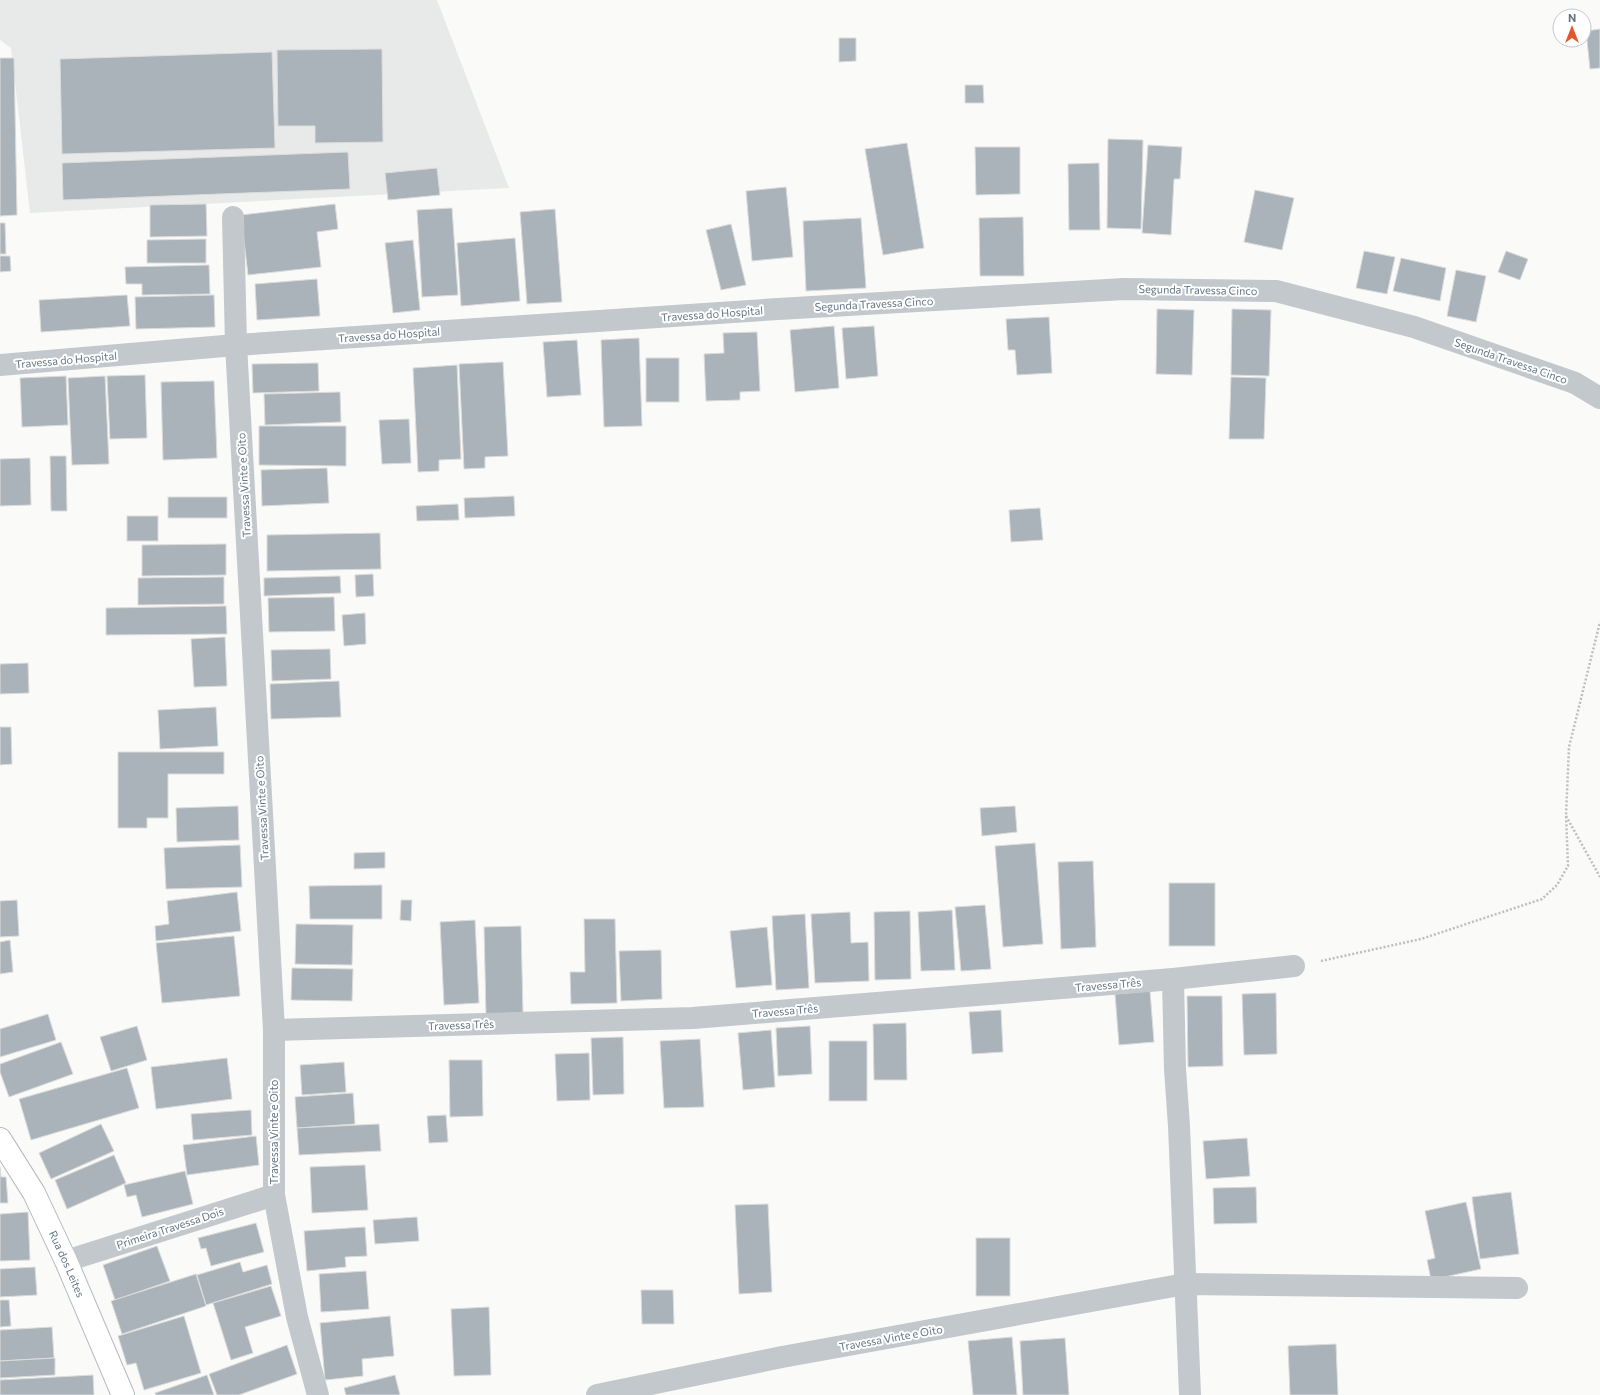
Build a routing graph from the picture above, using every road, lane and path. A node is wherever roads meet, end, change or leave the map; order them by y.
1 (233, 217) dead end
2 (778, 309) joint
3 (236, 345) junction
4 (0, 366) edge
5 (1600, 398) edge
6 (1600, 622) edge
7 (1566, 815) junction
8 (1600, 877) edge
9 (1294, 966) joint
10 (1174, 980) junction
11 (274, 1030) junction
12 (0, 1139) edge
13 (274, 1194) junction
14 (66, 1261) junction
15 (1185, 1284) junction
16 (1517, 1288) dead end
17 (123, 1395) edge
18 (318, 1395) edge
19 (597, 1395) edge
20 (1190, 1395) edge

1 - 3 street, Travessa Vinte e Oito
2 - 3 street, Travessa do Hospital
2 - 5 street, Segunda Travessa Cinco
3 - 4 street, Travessa do Hospital
3 - 11 street, Travessa Vinte e Oito
6 - 7 path
7 - 8 path
7 - 9 path
9 - 10 street, Travessa Três
10 - 11 street, Travessa Três
10 - 15 street
11 - 13 street, Travessa Vinte e Oito
12 - 14 street, Rua dos Leites
13 - 14 street, Primeira Travessa Dois
13 - 18 street, Travessa Vinte e Oito
14 - 17 street, Rua dos Leites
15 - 16 street, Travessa Vinte e Oito
15 - 19 street, Travessa Vinte e Oito
15 - 20 street

